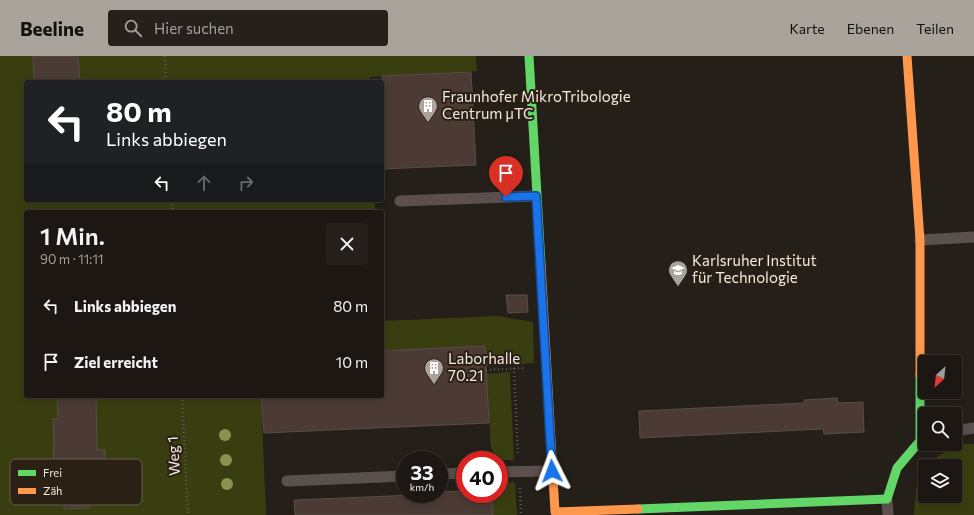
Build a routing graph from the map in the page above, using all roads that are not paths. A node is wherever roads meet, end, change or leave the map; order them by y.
1 (529, 56) edge
2 (533, 56) edge
3 (907, 56) edge
4 (536, 196) junction
5 (400, 201) dead end
6 (974, 237) edge
7 (920, 240) junction
8 (922, 407) edge
9 (974, 428) edge
10 (962, 430) edge
11 (918, 445) edge
12 (552, 471) junction
13 (508, 472) edge
14 (396, 476) edge
15 (287, 481) dead end
16 (886, 499) junction
17 (555, 514) edge
18 (888, 515) edge

1 - 2 lane
1 - 4 street
3 - 7 street
4 - 5 lane
4 - 12 street
6 - 7 lane
7 - 8 street
9 - 10 lane
11 - 16 street
12 - 13 lane
12 - 17 street
14 - 15 lane
16 - 17 street
16 - 18 lane

